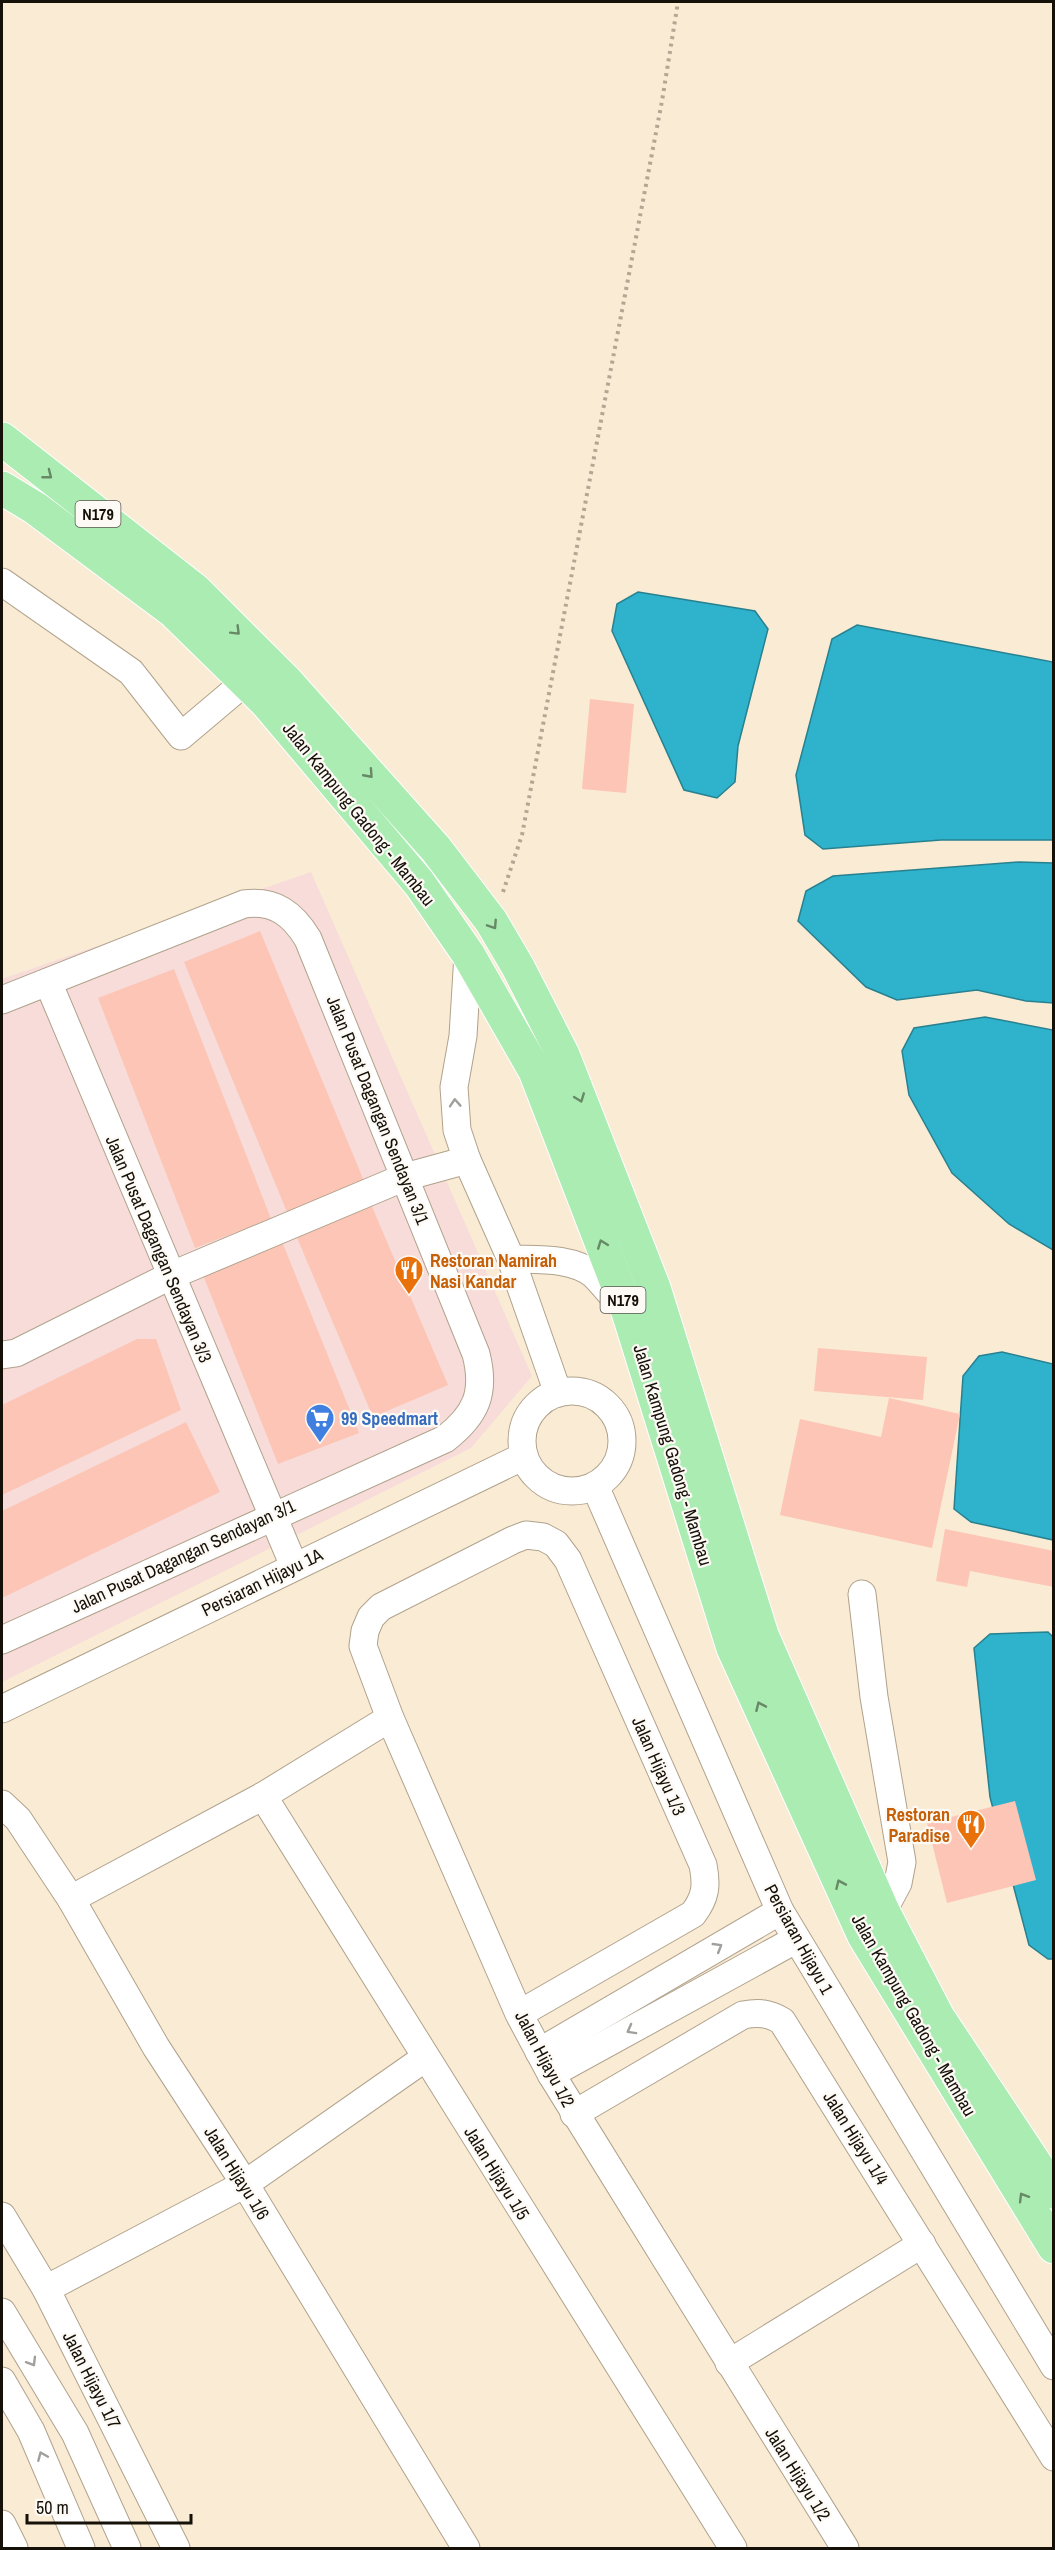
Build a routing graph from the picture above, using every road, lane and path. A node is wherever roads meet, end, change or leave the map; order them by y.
1 (678, 2) edge
2 (2, 439) edge
3 (2, 488) edge
4 (2, 582) edge
5 (245, 682) junction
6 (491, 921) junction
7 (468, 954) junction
8 (48, 982) junction
9 (2, 1000) edge
10 (467, 1160) junction
11 (405, 1177) junction
12 (511, 1259) junction
13 (170, 1276) junction
14 (628, 1312) junction
15 (2, 1355) edge
16 (558, 1393) junction
17 (524, 1456) junction
18 (595, 1486) junction
19 (271, 1516) junction
20 (294, 1566) junction
21 (449, 1571) joint
22 (861, 1594) dead end
23 (2, 1640) edge
24 (2, 1709) edge
25 (390, 1718) junction
26 (263, 1796) junction
27 (2, 1804) edge
28 (71, 1899) junction
29 (780, 1911) junction
30 (883, 1911) junction
31 (795, 1940) junction
32 (519, 2014) junction
33 (425, 2058) junction
34 (545, 2063) junction
35 (574, 2114) junction
36 (245, 2184) junction
37 (1053, 2192) edge
38 (2, 2216) edge
39 (922, 2244) junction
40 (1053, 2247) edge
41 (46, 2289) junction
42 (2, 2312) edge
43 (729, 2363) junction
44 (1053, 2366) edge
45 (2, 2381) edge
46 (1053, 2457) edge
47 (2, 2524) edge
48 (14, 2548) edge
49 (81, 2548) edge
50 (128, 2548) edge
51 (176, 2548) edge
52 (466, 2548) edge
53 (733, 2548) edge
54 (844, 2548) edge

1 - 6 path
2 -> 6 main road, Jalan Kampung Gadong - Mambau / N179
3 - 5 main road, Jalan Kampung Gadong - Mambau / N179
4 - 5 street
5 - 7 main road, Jalan Kampung Gadong - Mambau / N179
6 -> 30 main road, Jalan Kampung Gadong - Mambau / N179
10 -> 7 street
14 -> 7 main road, Jalan Kampung Gadong - Mambau / N179
8 - 9 street, Jalan Pusat Dagangan Sendayan 3/1
8 - 11 street, Jalan Pusat Dagangan Sendayan 3/1
8 - 13 street, Jalan Pusat Dagangan Sendayan 3/3
10 - 11 street
10 - 12 street
11 - 13 street
11 - 19 street, Jalan Pusat Dagangan Sendayan 3/1
12 - 14 street
12 - 16 street
13 - 15 street
13 - 19 street, Jalan Pusat Dagangan Sendayan 3/3
40 -> 14 main road, Jalan Kampung Gadong - Mambau / N179
16 - 17 street
16 - 18 street
17 - 18 street
17 - 20 street, Persiaran Hijayu 1A
18 - 29 street, Persiaran Hijayu 1
19 - 20 street, Jalan Pusat Dagangan Sendayan 3/3
19 - 23 street, Jalan Pusat Dagangan Sendayan 3/1
20 - 24 street, Persiaran Hijayu 1A
21 - 25 street, Jalan Hijayu 1/2
21 - 32 street, Jalan Hijayu 1/3
22 - 30 street
25 - 26 street
25 - 32 street, Jalan Hijayu 1/2
26 - 28 street
26 - 33 street, Jalan Hijayu 1/5
27 - 28 street, Jalan Hijayu 1/6
28 - 36 street, Jalan Hijayu 1/6
29 - 31 street, Persiaran Hijayu 1
34 -> 29 street
30 - 37 main road, Jalan Kampung Gadong - Mambau / N179
31 -> 34 street
31 - 44 street, Persiaran Hijayu 1
32 - 34 street, Jalan Hijayu 1/2
33 - 36 street
33 - 53 street, Jalan Hijayu 1/5
34 - 35 street, Jalan Hijayu 1/2
35 - 39 street, Jalan Hijayu 1/4
35 - 43 street, Jalan Hijayu 1/2
36 - 41 street
36 - 52 street, Jalan Hijayu 1/6
38 - 41 street, Jalan Hijayu 1/7
39 - 43 street
39 - 46 street, Jalan Hijayu 1/4
41 - 51 street, Jalan Hijayu 1/7
42 -> 50 street
43 - 54 street, Jalan Hijayu 1/2
49 -> 45 street
47 - 48 street

